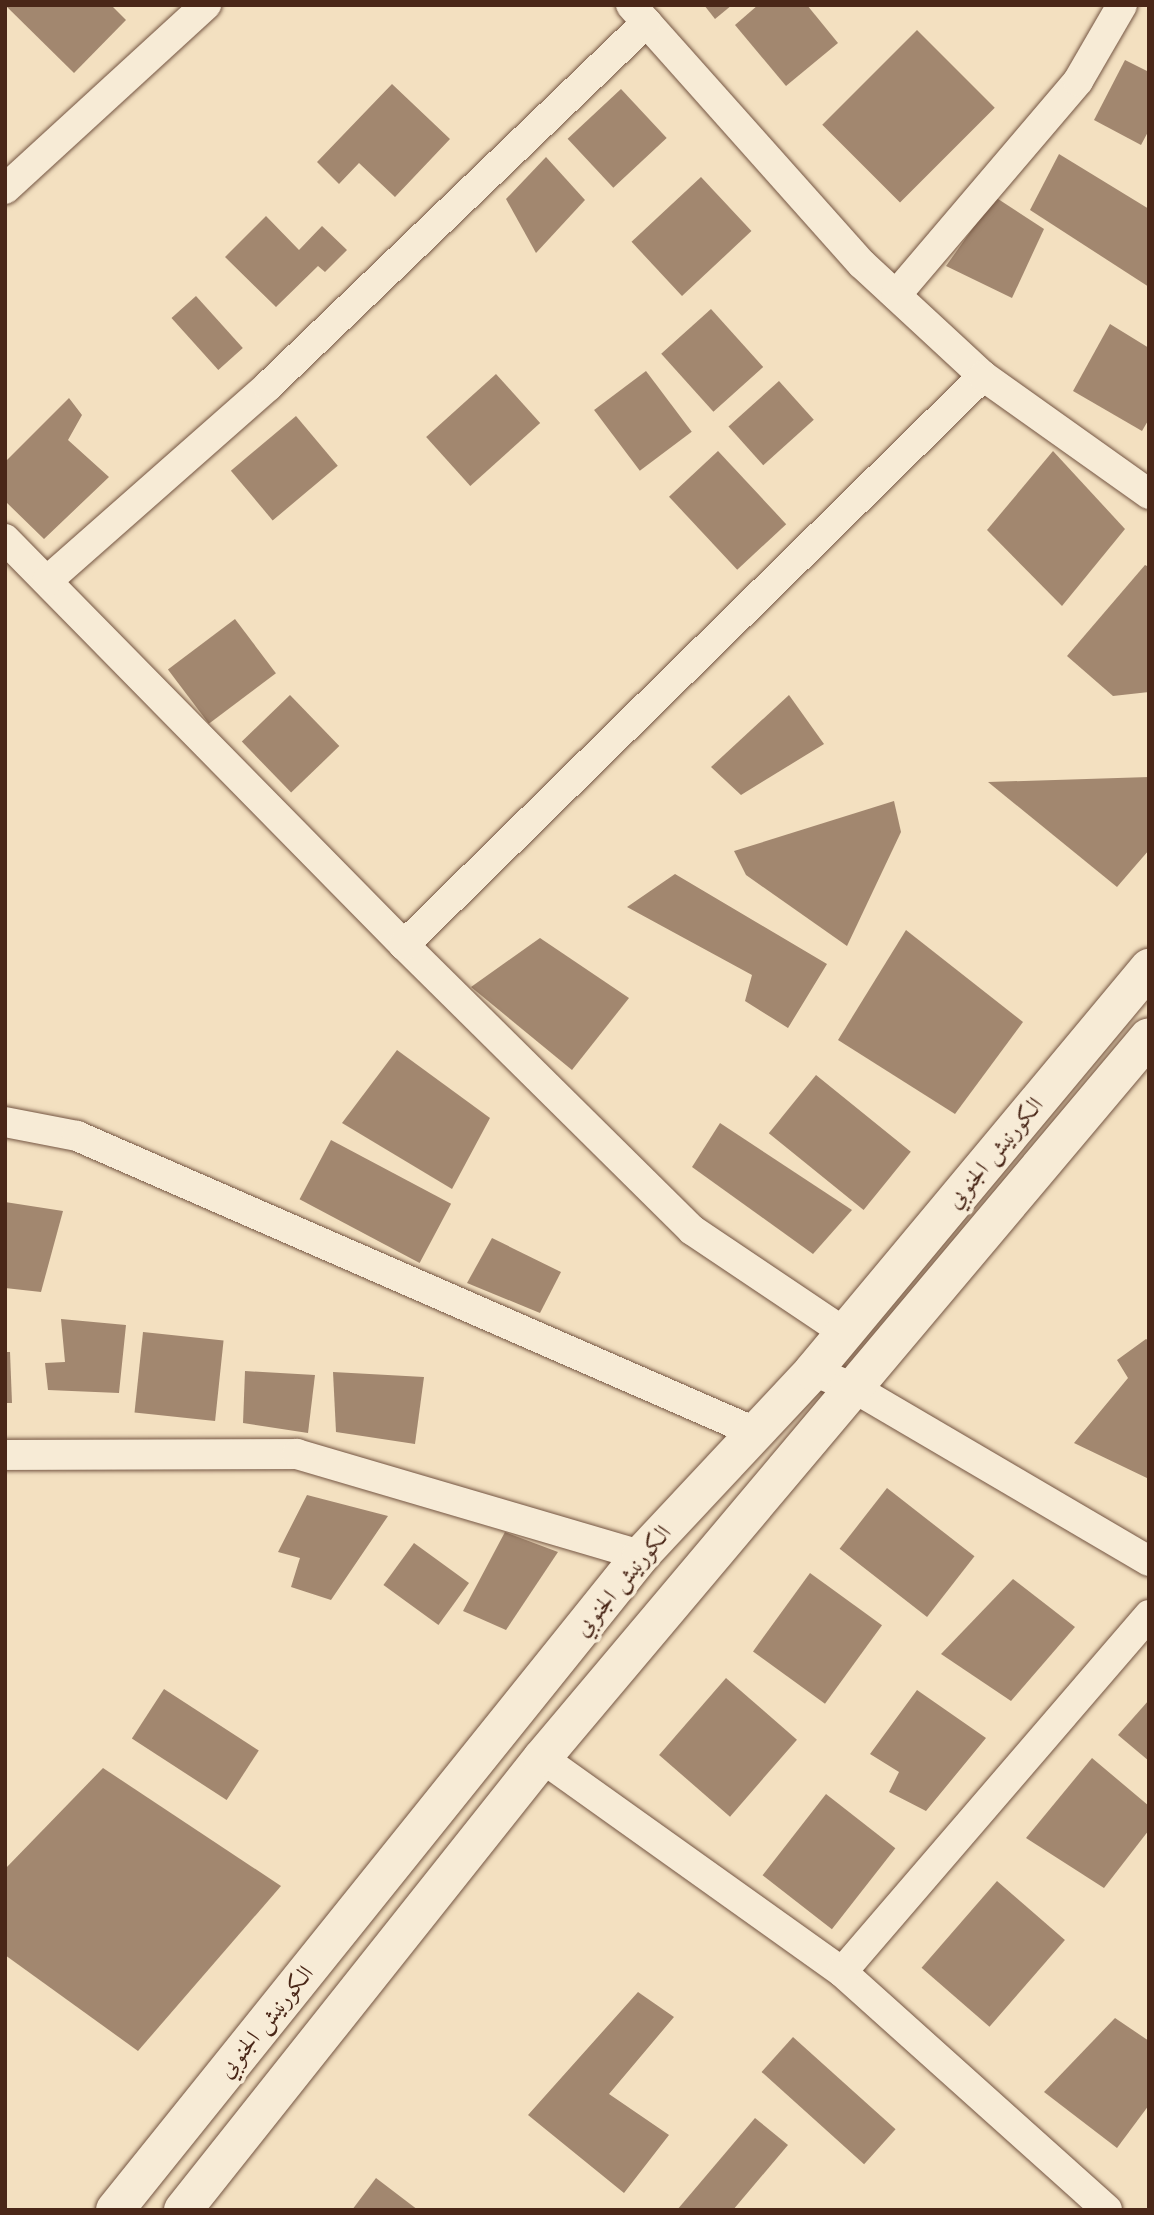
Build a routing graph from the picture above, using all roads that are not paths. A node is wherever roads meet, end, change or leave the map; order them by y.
1 (206, 5) edge
2 (1122, 5) edge
3 (639, 14) edge
4 (5, 189) edge
5 (896, 295) junction
6 (983, 376) junction
7 (1149, 494) edge
8 (5, 539) edge
9 (47, 581) junction
10 (404, 945) junction
11 (1149, 968) edge
12 (1149, 1037) edge
13 (5, 1122) edge
14 (845, 1333) junction
15 (813, 1371) junction
16 (854, 1388) junction
17 (755, 1432) junction
18 (5, 1455) edge
19 (641, 1555) junction
20 (1149, 1561) edge
21 (1149, 1615) edge
22 (542, 1758) junction
23 (842, 1972) junction
24 (116, 2210) edge
25 (183, 2210) edge
26 (1107, 2210) edge

1 - 4 street
2 - 5 street
3 - 5 street
3 - 9 street
5 - 6 street
6 - 7 street
6 - 10 street
8 - 9 street
9 - 10 street
10 - 14 street
11 - 14 main road, الكورنيش الجنوبي
12 - 16 main road, الكورنيش الجنوبي
13 - 17 street
14 - 15 main road, الكورنيش الجنوبي
15 - 16 street
15 - 17 main road, الكورنيش الجنوبي
16 - 20 street
16 - 22 main road, الكورنيش الجنوبي
17 - 19 main road, الكورنيش الجنوبي
18 - 19 street
19 - 24 main road, الكورنيش الجنوبي
21 - 23 street
22 - 23 street
22 - 25 main road, الكورنيش الجنوبي
23 - 26 street

